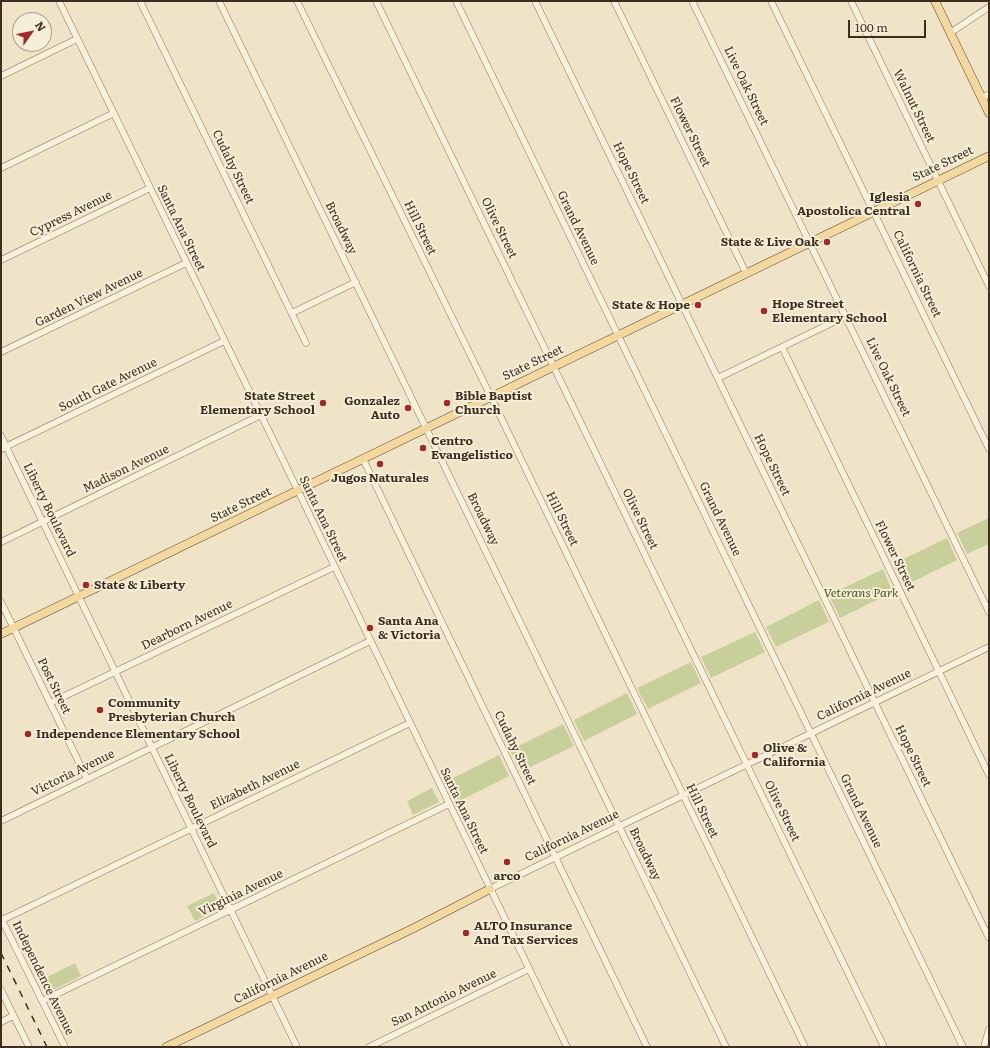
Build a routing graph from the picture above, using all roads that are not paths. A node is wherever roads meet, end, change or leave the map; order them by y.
1 (59, 1) edge
2 (140, 1) edge
3 (219, 1) edge
4 (297, 1) edge
5 (376, 1) edge
6 (456, 1) edge
7 (535, 1) edge
8 (614, 1) edge
9 (692, 1) edge
10 (771, 1) edge
11 (851, 1) edge
12 (935, 1) edge
13 (989, 7) edge
14 (950, 33) junction
15 (77, 38) junction
16 (1, 76) edge
17 (985, 96) edge
18 (114, 113) junction
19 (989, 113) edge
20 (989, 156) edge
21 (1, 168) edge
22 (938, 180) junction
23 (150, 188) junction
24 (874, 211) junction
25 (810, 242) junction
26 (1, 260) edge
27 (186, 263) junction
28 (746, 273) junction
29 (356, 282) junction
30 (989, 286) edge
31 (682, 304) junction
32 (292, 313) junction
33 (846, 316) junction
34 (618, 335) junction
35 (224, 341) junction
36 (306, 343) dead end
37 (782, 347) junction
38 (1, 352) edge
39 (554, 366) junction
40 (718, 378) junction
41 (491, 397) junction
42 (261, 415) junction
43 (426, 428) junction
44 (1, 436) edge
45 (4, 448) edge
46 (989, 449) edge
47 (363, 459) junction
48 (298, 491) junction
49 (43, 522) junction
50 (1, 542) edge
51 (334, 567) junction
52 (79, 596) junction
53 (1, 602) edge
54 (989, 612) edge
55 (13, 628) junction
56 (1, 634) edge
57 (370, 641) junction
58 (989, 648) edge
59 (116, 672) junction
60 (939, 672) junction
61 (50, 703) junction
62 (875, 703) junction
63 (410, 723) junction
64 (811, 734) junction
65 (152, 747) junction
66 (747, 765) junction
67 (989, 775) edge
68 (87, 779) junction
69 (683, 796) junction
70 (449, 804) junction
71 (1, 821) edge
72 (619, 827) junction
73 (191, 828) junction
74 (555, 858) junction
75 (490, 889) junction
76 (231, 910) junction
77 (2, 919) edge
78 (989, 938) edge
79 (529, 970) junction
80 (1, 990) edge
81 (272, 996) junction
82 (42, 1002) junction
83 (13, 1016) junction
84 (1, 1022) edge
85 (989, 1029) edge
86 (564, 1046) edge
87 (29, 1047) edge
88 (64, 1047) edge
89 (166, 1047) edge
90 (297, 1047) edge
91 (369, 1047) edge
92 (647, 1047) edge
93 (726, 1047) edge
94 (805, 1047) edge
95 (884, 1047) edge
96 (963, 1047) edge
97 (984, 1047) edge

1 - 15 street, Santa Ana Street
2 - 32 street, Cudahy Street
3 - 29 street, Broadway
4 - 41 street, Hill Street
5 - 39 street, Olive Street
6 - 34 street, Grand Avenue
7 - 31 street, Hope Street
8 - 28 street, Flower Street
9 - 25 street, Live Oak Street
10 - 24 street, California Street
11 - 22 street, Walnut Street
12 - 14 main road
13 - 14 street
14 - 17 main road
15 - 16 street
15 - 18 street, Santa Ana Street
17 - 19 main road
18 - 21 street
18 - 23 street, Santa Ana Street
20 - 22 main road, State Street
22 - 24 main road, State Street
22 - 30 street, Walnut Street
23 - 26 street, Cypress Avenue
23 - 27 street, Santa Ana Street
24 - 25 main road, State Street
24 - 46 street, California Street
25 - 28 main road, State Street
25 - 33 street, Live Oak Street
27 - 35 street, Santa Ana Street
27 - 38 street, Garden View Avenue
28 - 31 main road, State Street
29 - 32 street
29 - 43 street, Broadway
31 - 34 main road, State Street
31 - 40 street, Hope Street
32 - 36 street, Cudahy Street
33 - 37 street
33 - 54 street, Live Oak Street
34 - 39 main road, State Street
34 - 64 street, Grand Avenue
35 - 42 street, Santa Ana Street
35 - 45 street, South Gate Avenue
37 - 40 street
37 - 60 street, Flower Street
39 - 41 main road, State Street
39 - 66 street, Olive Street
40 - 62 street, Hope Street
41 - 43 main road, State Street
41 - 69 street, Hill Street
42 - 48 street, Santa Ana Street
42 - 49 street, Madison Avenue
43 - 47 main road, State Street
43 - 72 street, Broadway
44 - 45 street, Liberty Boulevard
45 - 49 street, Liberty Boulevard
47 - 48 main road, State Street
47 - 74 street, Cudahy Street
48 - 51 street, Santa Ana Street
48 - 52 main road, State Street
49 - 50 street, Madison Avenue
49 - 52 street, Liberty Boulevard
51 - 57 street, Santa Ana Street
51 - 59 street, Dearborn Avenue
52 - 55 main road, State Street
52 - 59 street, Liberty Boulevard
53 - 55 street, Post Street
55 - 56 main road, State Street
55 - 61 street, Post Street
57 - 63 street, Santa Ana Street
57 - 65 street, Victoria Avenue
58 - 60 street, California Avenue
59 - 61 street, Dearborn Avenue
59 - 65 street, Liberty Boulevard
60 - 62 street, California Avenue
60 - 67 street, Flower Street
61 - 68 street, Post Street
62 - 64 street, California Avenue
62 - 78 street, Hope Street
63 - 70 street, Santa Ana Street
63 - 73 street, Elizabeth Avenue
64 - 66 street, California Avenue
64 - 96 street, Grand Avenue
65 - 68 street, Victoria Avenue
65 - 73 street, Liberty Boulevard
66 - 69 street, California Avenue
66 - 95 street, Olive Street
68 - 71 street, Victoria Avenue
69 - 72 street, California Avenue
69 - 94 street, Hill Street
70 - 75 street, Santa Ana Street
70 - 76 street, Virginia Avenue
72 - 74 street, California Avenue
72 - 93 street, Broadway
73 - 76 street, Liberty Boulevard
73 - 77 street, Elizabeth Avenue
74 - 75 street, California Avenue
74 - 92 street, Cudahy Street
75 - 79 street, Santa Ana Street
75 - 81 main road, California Avenue
76 - 81 street, Liberty Boulevard
76 - 82 street, Virginia Avenue
77 - 82 street, Independence Avenue
79 - 86 street, Santa Ana Street
79 - 91 street, San Antonio Avenue
80 - 83 street
81 - 89 main road, California Avenue
81 - 90 street, Liberty Boulevard
82 - 88 street, Independence Avenue
83 - 84 street
83 - 87 street
85 - 97 street

